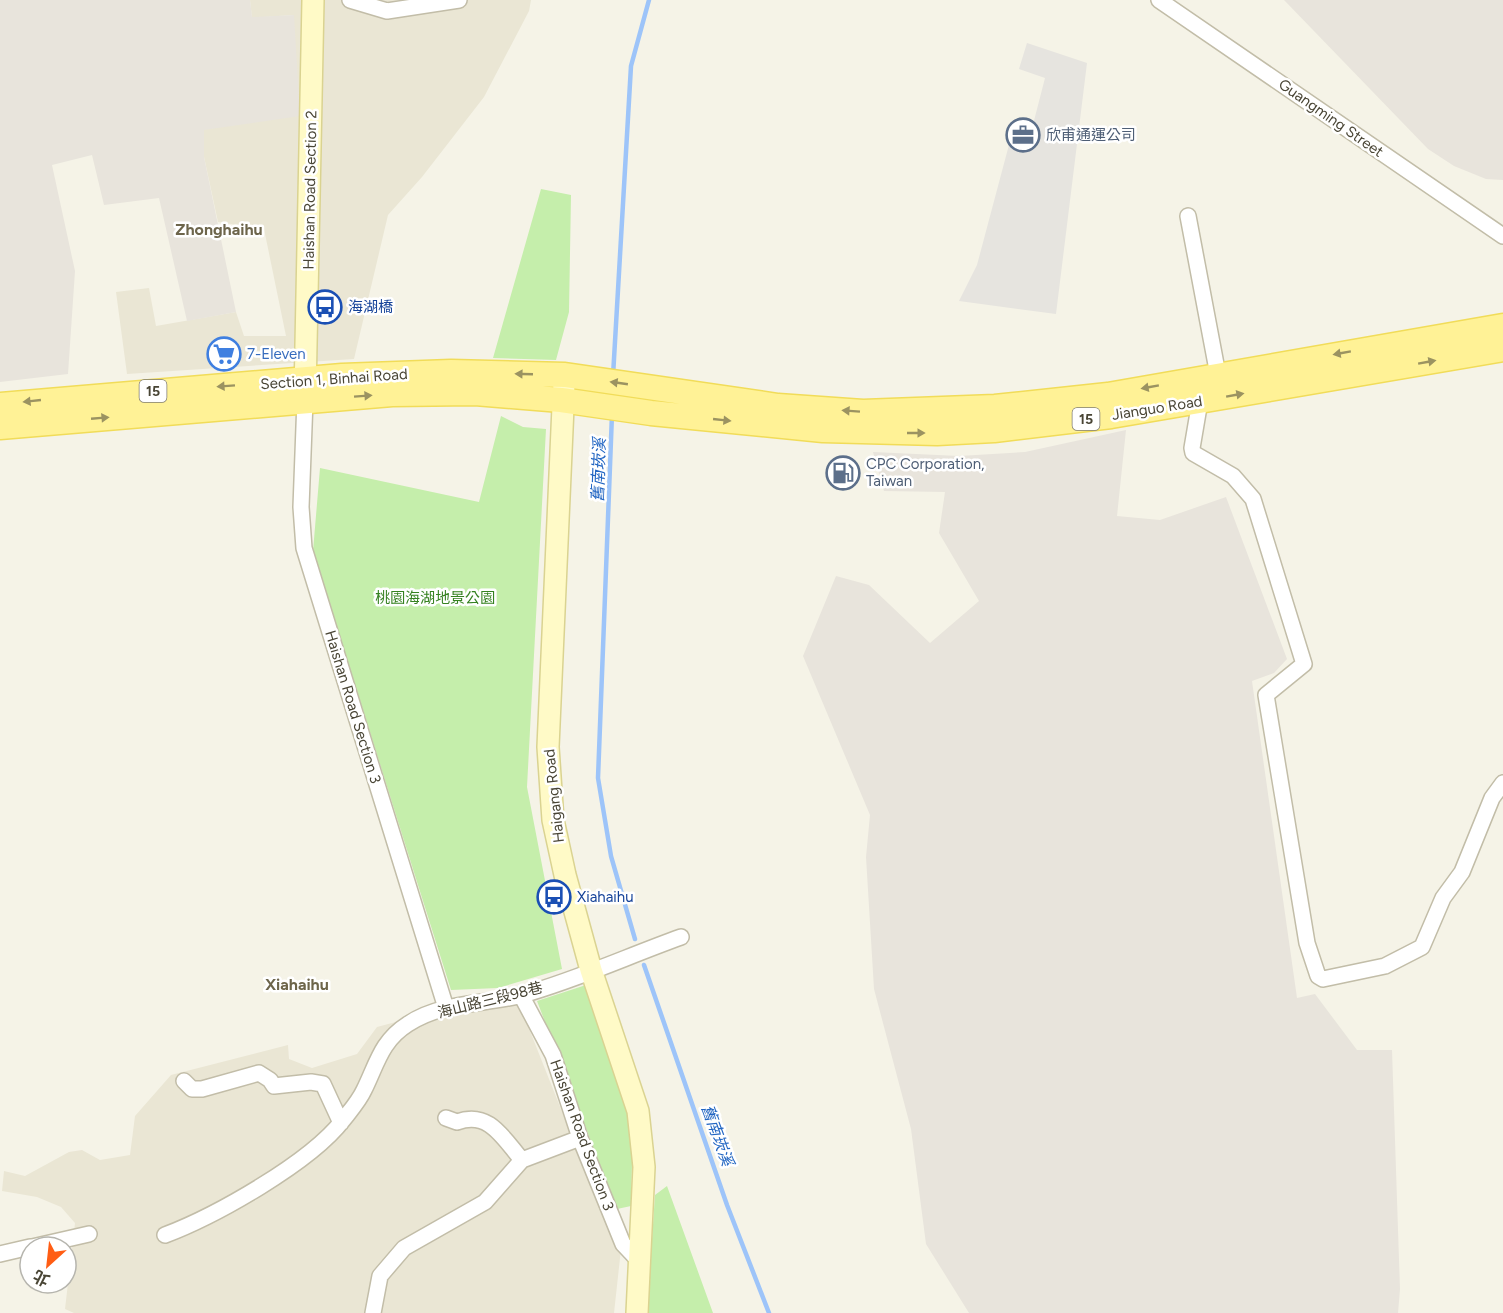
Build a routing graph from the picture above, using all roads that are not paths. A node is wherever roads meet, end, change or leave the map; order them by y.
1 (314, 0) edge
2 (350, 0) edge
3 (459, 0) edge
4 (1159, 0) edge
5 (1188, 216) dead end
6 (1503, 236) edge
7 (1503, 326) edge
8 (1503, 350) edge
9 (1218, 375) junction
10 (574, 376) junction
11 (662, 389) joint
12 (305, 390) junction
13 (571, 401) junction
14 (1200, 401) junction
15 (0, 405) edge
16 (658, 413) joint
17 (0, 427) edge
18 (1503, 783) edge
19 (681, 937) dead end
20 (591, 970) junction
21 (521, 995) junction
22 (446, 1008) junction
23 (184, 1081) dead end
24 (446, 1118) dead end
25 (341, 1123) junction
26 (580, 1138) junction
27 (522, 1160) junction
28 (88, 1234) dead end
29 (165, 1235) dead end
30 (78, 1236) edge
31 (18, 1250) edge
32 (0, 1254) edge
33 (641, 1263) junction
34 (374, 1313) edge
35 (637, 1313) edge

1 - 12 street, Haishan Road Section 2
2 - 3 street
4 - 6 street, Guangming Street
5 - 9 street
7 -> 9 main road, Jianguo Road / 15
14 -> 8 main road, Jianguo Road / 15
9 -> 11 main road, Jianguo Road / 15
11 -> 10 main road, Section 1, Binhai Road / 15
10 -> 12 main road, Section 1, Binhai Road / 15
10 - 13 street, Haigang Road
12 -> 13 main road, Section 1, Binhai Road / 15
12 -> 15 main road, Section 1, Binhai Road / 15
17 -> 12 main road, Section 1, Binhai Road / 15
12 - 22 street, Haishan Road Section 3
13 - 16 main road, Section 1, Binhai Road / 15
13 - 20 street, Haigang Road
16 -> 14 main road, Jianguo Road / 15
14 - 18 street
19 - 20 street, 海山路三段98巷
20 - 21 street, 海山路三段98巷
20 - 33 street, Haigang Road
21 - 22 street, 海山路三段98巷
21 - 26 street, Haishan Road Section 3
22 - 25 street, 海山路三段98巷
23 - 25 street
24 - 27 street
25 - 29 street, 海山路三段98巷
26 - 27 street
26 - 33 street, Haishan Road Section 3
27 - 34 street
28 - 30 street
31 - 32 street
33 - 35 street, Haigang Road

